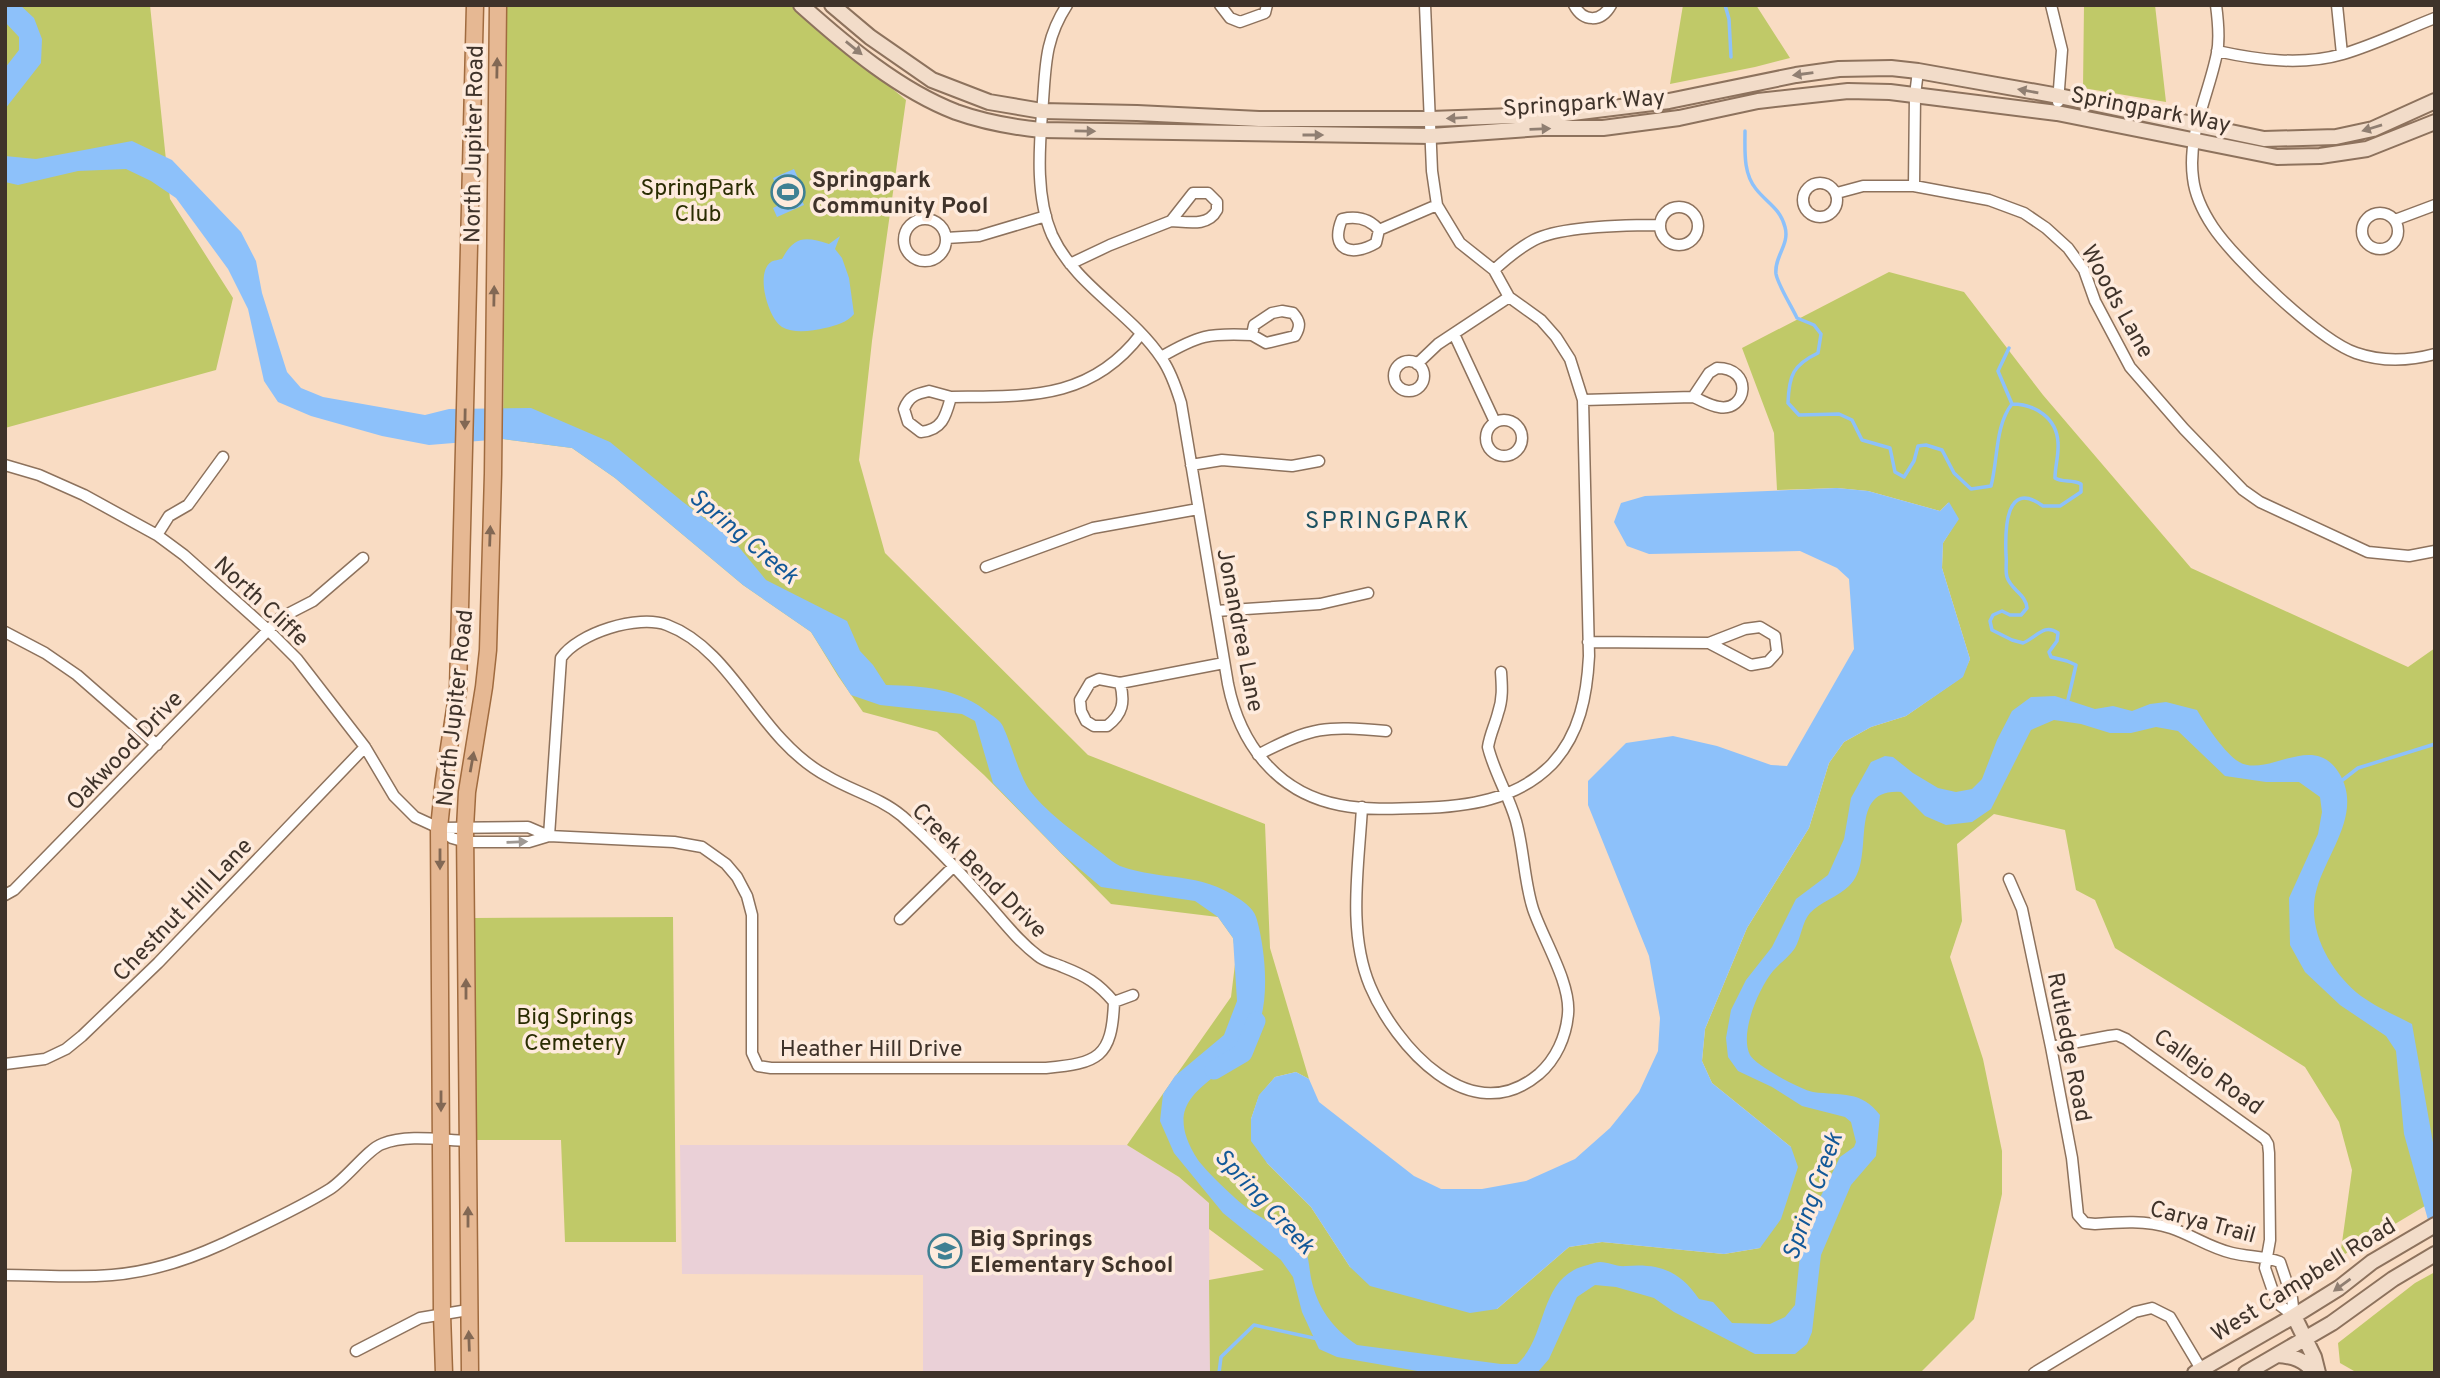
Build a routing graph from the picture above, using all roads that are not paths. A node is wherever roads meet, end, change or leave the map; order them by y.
1 (475, 5) edge
2 (498, 5) edge
3 (832, 5) edge
4 (1068, 5) edge
5 (1220, 5) edge
6 (1266, 5) edge
7 (1425, 5) edge
8 (1574, 5) edge
9 (1611, 5) edge
10 (2051, 5) edge
11 (2216, 5) edge
12 (2337, 5) edge
13 (807, 7) edge
14 (2435, 18) edge
15 (2217, 51) junction
16 (2342, 54) junction
17 (1918, 71) junction
18 (1915, 95) junction
19 (2059, 96) junction
20 (2435, 102) edge
21 (1042, 111) junction
22 (2057, 113) junction
23 (1430, 119) junction
24 (2435, 122) edge
25 (473, 127) junction
26 (496, 128) junction
27 (1041, 130) junction
28 (2196, 133) junction
29 (1430, 136) junction
30 (1914, 186) junction
31 (1837, 193) dead end
32 (1437, 205) junction
33 (2435, 205) edge
34 (1046, 216) junction
35 (2395, 220) dead end
36 (1171, 221) junction
37 (1660, 225) dead end
38 (1379, 230) dead end
39 (946, 238) junction
40 (1070, 264) junction
41 (1494, 270) junction
42 (1509, 297) junction
43 (1141, 334) junction
44 (1454, 334) junction
45 (1252, 335) junction
46 (2435, 354) edge
47 (1161, 356) junction
48 (1418, 364) dead end
49 (951, 397) junction
50 (1693, 397) junction
51 (1583, 400) junction
52 (1495, 422) dead end
53 (223, 457) dead end
54 (1319, 461) dead end
55 (1191, 464) junction
56 (5, 465) edge
57 (1198, 509) junction
58 (157, 535) junction
59 (2435, 551) edge
60 (363, 558) dead end
61 (986, 567) dead end
62 (1368, 593) dead end
63 (1216, 611) junction
64 (268, 630) junction
65 (5, 632) edge
66 (1588, 642) junction
67 (1709, 643) junction
68 (1224, 663) junction
69 (1501, 672) dead end
70 (1120, 683) junction
71 (1386, 731) dead end
72 (157, 745) junction
73 (365, 747) junction
74 (1258, 755) junction
75 (1506, 793) junction
76 (1362, 807) junction
77 (439, 828) junction
78 (465, 835) junction
79 (549, 836) junction
80 (954, 866) junction
81 (2009, 879) dead end
82 (5, 895) edge
83 (900, 919) dead end
84 (1133, 995) dead end
85 (1114, 1002) junction
86 (2051, 1047) junction
87 (5, 1064) edge
88 (441, 1140) junction
89 (467, 1141) junction
90 (2085, 1223) joint
91 (2435, 1224) edge
92 (2435, 1254) edge
93 (2268, 1257) junction
94 (5, 1275) edge
95 (468, 1310) junction
96 (442, 1314) junction
97 (2294, 1316) junction
98 (2327, 1325) junction
99 (2305, 1337) junction
100 (356, 1351) dead end
101 (2277, 1355) junction
102 (2198, 1371) edge
103 (444, 1373) edge
104 (470, 1373) edge
105 (2034, 1373) edge
106 (2246, 1373) edge
107 (2316, 1373) edge

1 - 25 main road, North Jupiter Road
26 -> 2 main road, North Jupiter Road
3 - 21 street, Springpark Way
4 - 21 street, Jonandrea Lane
5 - 6 street
7 - 23 street, Jonandrea Lane
8 - 9 street
10 - 19 street
11 - 15 street
12 - 16 street
13 -> 27 street, Springpark Way
14 - 16 street
15 - 16 street
15 - 28 street
17 - 18 street
19 -> 17 street, Springpark Way
17 -> 23 street, Springpark Way
18 - 22 street, Springpark Way
29 -> 18 street, Springpark Way
18 - 30 street
19 - 22 street
19 - 28 street, Springpark Way
20 -> 28 street, Springpark Way
21 - 23 street, Springpark Way
21 - 27 street, Jonandrea Lane
22 - 28 street, Springpark Way
23 - 29 street, Jonandrea Lane
24 - 28 street, Springpark Way
25 - 26 main road
25 -> 77 main road, North Jupiter Road
78 -> 26 main road, North Jupiter Road
27 -> 29 street, Springpark Way
27 - 34 street, Jonandrea Lane
28 - 46 street
29 - 32 street, Jonandrea Lane
30 - 31 street, Woods Lane
30 - 59 street, Woods Lane
32 - 38 street
32 - 41 street, Jonandrea Lane
33 - 35 street
34 - 39 street
34 - 40 street, Jonandrea Lane
36 - 36 street
36 - 40 street
37 - 41 street
39 - 39 street
40 - 43 street, Jonandrea Lane
41 - 42 street, Jonandrea Lane
42 - 44 street
42 - 51 street, Jonandrea Lane
43 - 47 street, Jonandrea Lane
43 - 49 street
44 - 48 street
44 - 52 street
45 - 45 street
45 - 47 street
47 - 55 street, Jonandrea Lane
49 - 49 street
50 - 50 street
50 - 51 street
51 - 66 street, Jonandrea Lane
53 - 58 street
54 - 55 street
55 - 57 street, Jonandrea Lane
56 - 58 street, North Cliffe
57 - 61 street
57 - 63 street, Jonandrea Lane
58 - 64 street, North Cliffe
60 - 64 street, Oakwood Drive
62 - 63 street
63 - 68 street, Jonandrea Lane
64 - 72 street, Oakwood Drive
64 - 73 street, North Cliffe
65 - 72 street
66 - 67 street
66 - 75 street, Jonandrea Lane
67 - 67 street
68 - 70 street
68 - 74 street, Jonandrea Lane
69 - 75 street
70 - 70 street
71 - 74 street
72 - 82 street, Oakwood Drive
73 - 77 street, North Cliffe
73 - 87 street, Chestnut Hill Lane
74 - 76 street, Jonandrea Lane
75 - 76 street, Jonandrea Lane
75 - 76 street
77 - 78 street, Heather Hill Drive
77 -> 88 main road, North Jupiter Road
78 -> 79 street, Heather Hill Drive
78 - 79 street, Heather Hill Drive
89 -> 78 main road, North Jupiter Road
79 - 80 street, Creek Bend Drive
79 - 85 street, Heather Hill Drive
80 - 83 street
80 - 85 street, Creek Bend Drive
81 - 86 street, Rutledge Road
84 - 85 street
86 - 90 street, Rutledge Road
86 - 93 street, Callejo Road
88 - 89 street
88 - 94 street
88 - 96 main road, North Jupiter Road
95 -> 89 main road, North Jupiter Road
90 - 93 street, Carya Trail
91 -> 97 street, West Campbell Road
92 - 98 street, West Campbell Road
93 - 97 street, Callejo Road
93 - 97 street, Callejo Road
95 - 96 street
104 -> 95 main road, North Jupiter Road
96 - 100 street
96 - 103 main road, North Jupiter Road
97 - 99 street, Callejo Road
97 - 102 street, West Campbell Road
98 - 99 street, West Campbell Road
98 - 107 street
99 - 101 street, West Campbell Road
99 - 107 street, Callejo Road
101 - 106 street, West Campbell Road
101 - 107 street
102 - 105 street

